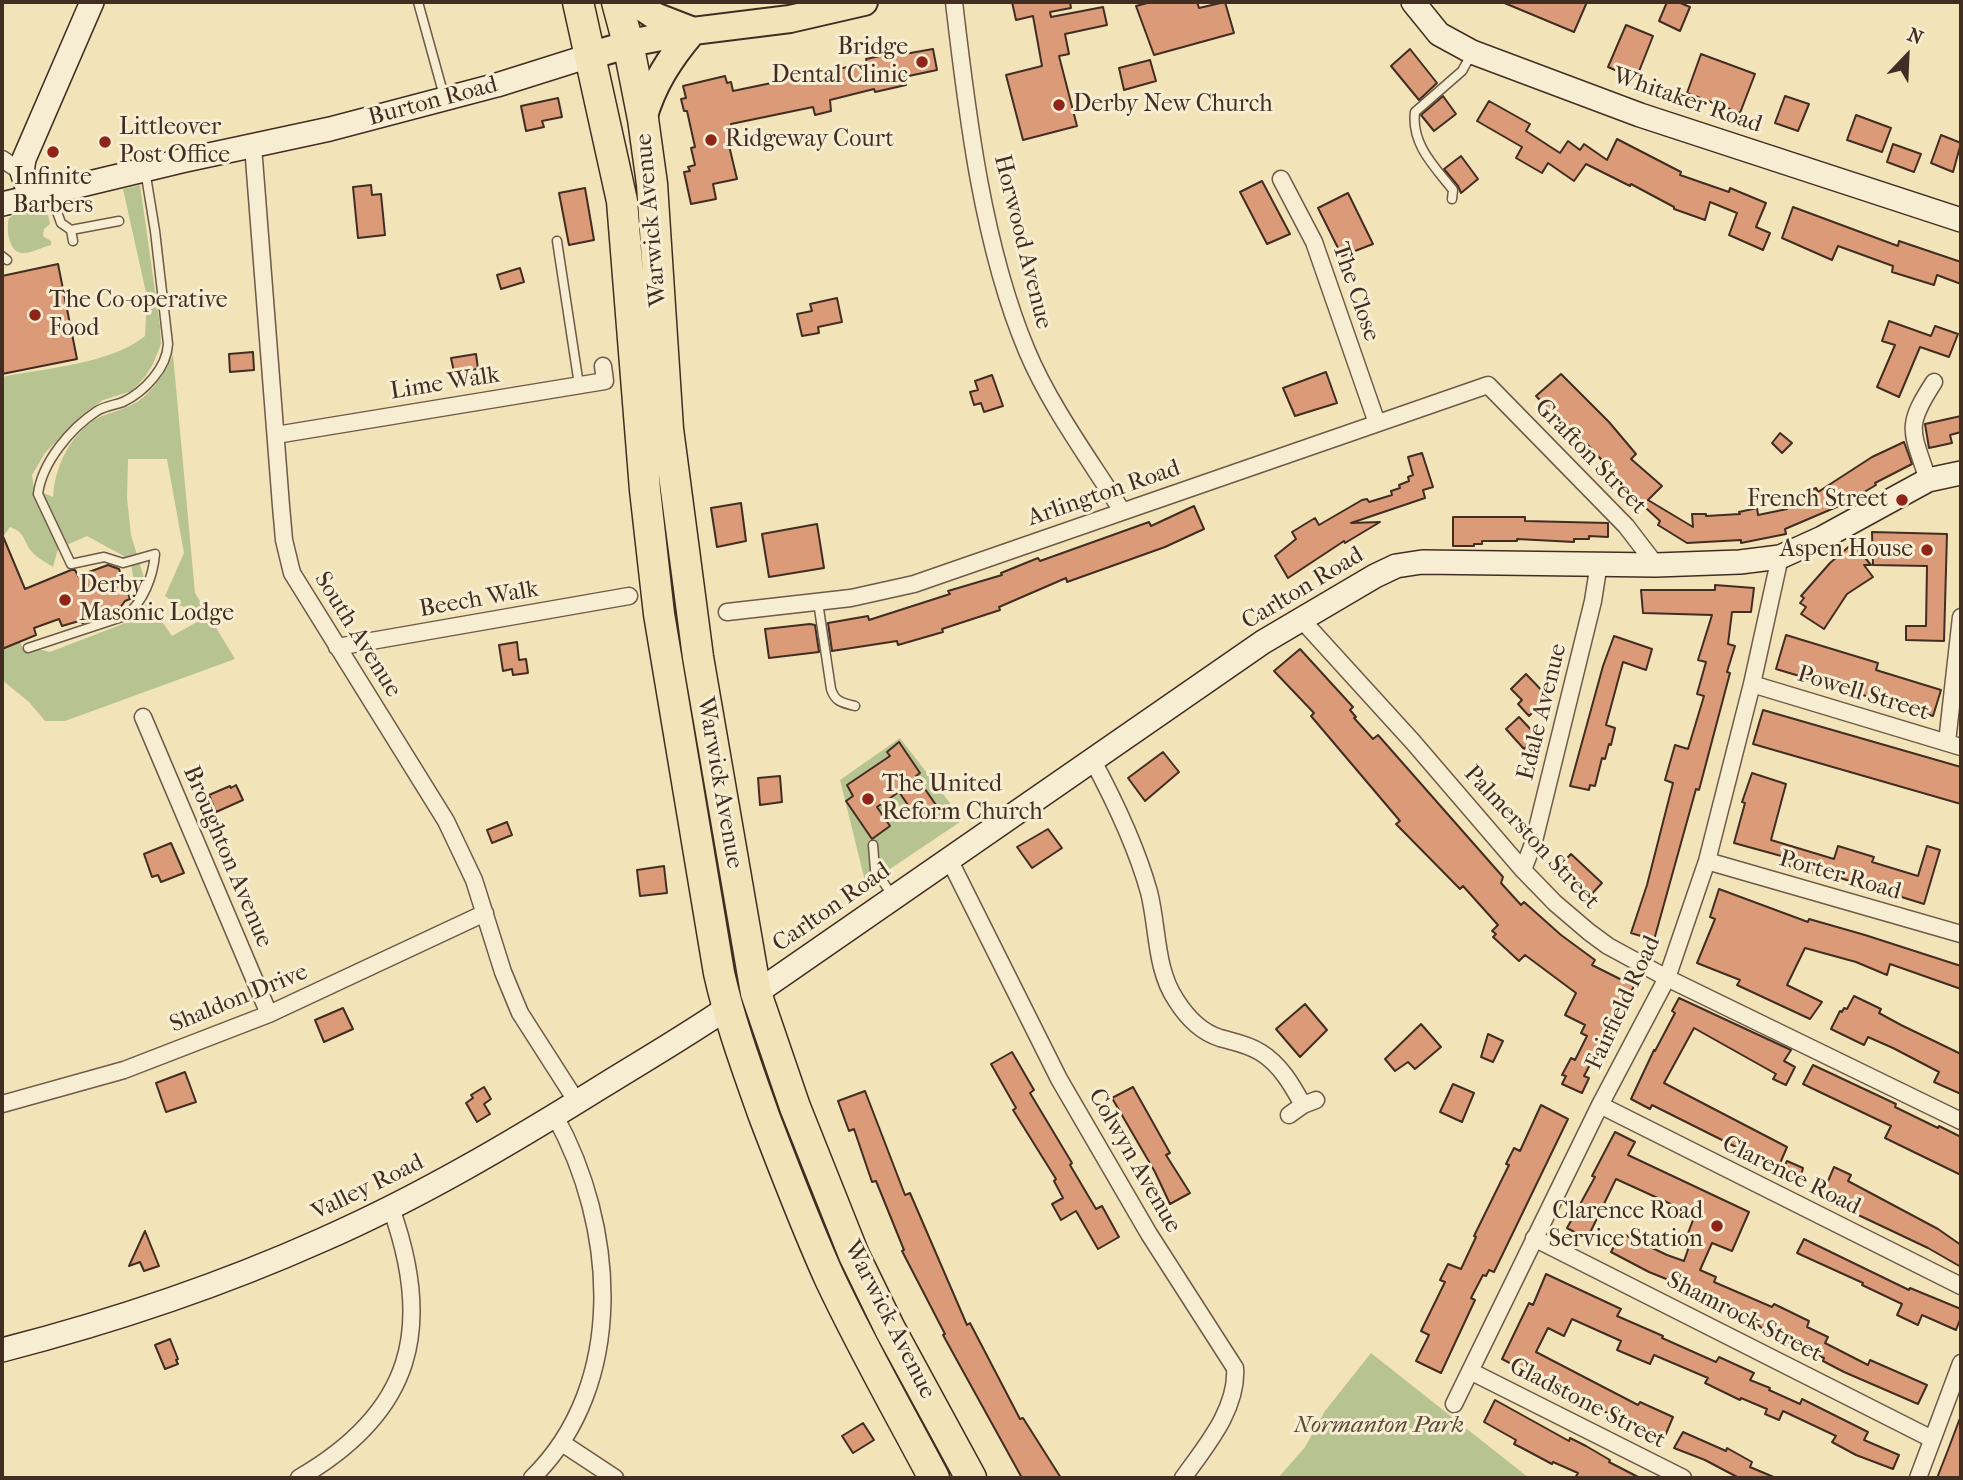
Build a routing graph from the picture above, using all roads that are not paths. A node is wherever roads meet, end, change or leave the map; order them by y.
1 (92, 2) edge
2 (418, 2) edge
3 (578, 2) edge
4 (617, 2) edge
5 (634, 2) edge
6 (864, 2) edge
7 (954, 2) edge
8 (1413, 2) edge
9 (693, 31) junction
10 (628, 44) junction
11 (1472, 52) junction
12 (589, 56) junction
13 (445, 99) junction
14 (643, 119) junction
15 (253, 146) junction
16 (2, 159) edge
17 (145, 170) junction
18 (22, 172) junction
19 (1281, 179) dead end
20 (40, 194) junction
21 (1452, 199) dead end
22 (622, 201) junction
23 (2, 204) edge
24 (119, 220) dead end
25 (1961, 220) edge
26 (71, 230) junction
27 (74, 241) dead end
28 (557, 241) dead end
29 (603, 366) dead end
30 (1934, 382) dead end
31 (579, 385) junction
32 (1488, 385) joint
33 (1377, 423) junction
34 (276, 435) junction
35 (1961, 473) edge
36 (1928, 480) junction
37 (1122, 511) junction
38 (1780, 557) junction
39 (1600, 563) junction
40 (1656, 565) junction
41 (629, 596) dead end
42 (818, 602) junction
43 (727, 612) dead end
44 (1961, 617) edge
45 (1301, 619) junction
46 (28, 648) dead end
47 (337, 648) junction
48 (1752, 684) junction
49 (855, 706) dead end
50 (143, 717) dead end
51 (1954, 745) edge
52 (1092, 759) junction
53 (873, 845) dead end
54 (949, 859) junction
55 (1707, 861) junction
56 (1523, 870) junction
57 (893, 897) junction
58 (485, 913) junction
59 (1961, 934) edge
60 (1667, 978) junction
61 (756, 993) junction
62 (727, 1008) junction
63 (269, 1014) junction
64 (577, 1102) junction
65 (2, 1104) edge
66 (1600, 1105) junction
67 (1303, 1107) dead end
68 (555, 1116) junction
69 (1961, 1121) edge
70 (391, 1208) junction
71 (1534, 1238) junction
72 (1961, 1286) edge
73 (2, 1350) edge
74 (1961, 1363) edge
75 (1470, 1371) junction
76 (1454, 1404) dead end
77 (1932, 1439) junction
78 (562, 1443) junction
79 (299, 1478) edge
80 (533, 1478) edge
81 (615, 1478) edge
82 (934, 1478) edge
83 (971, 1478) edge
84 (1183, 1478) edge
85 (1683, 1478) edge
86 (1918, 1478) edge

1 - 18 street
2 - 13 lane
3 - 12 highway, Warwick Avenue
4 - 10 highway, Warwick Avenue
5 - 9 main road
6 - 9 main road, Burton Road
7 - 37 street, Horwood Avenue
8 - 11 street, Whitaker Road
9 - 10 main road, Burton Road
9 - 14 main road
10 - 12 main road, Burton Road
10 - 14 highway, Warwick Avenue
10 - 22 highway
11 - 21 lane
11 - 25 street, Whitaker Road
12 - 13 street, Burton Road
12 - 22 highway, Warwick Avenue
13 - 15 street, Burton Road
14 - 61 highway, Warwick Avenue
15 - 17 street, Burton Road
15 - 34 street, South Avenue
16 - 18 street
17 - 20 street, Burton Road
17 - 46 lane
18 - 20 street
19 - 33 street, The Close
20 - 23 street, Burton Road
20 - 26 lane
22 - 62 highway, Warwick Avenue
24 - 26 lane
26 - 27 lane
28 - 31 lane
29 - 31 street, Lime Walk
30 - 36 street
31 - 34 street, Lime Walk
32 - 33 street, Arlington Road
32 - 40 street, Grafton Street
33 - 37 street, Arlington Road
34 - 47 street, South Avenue
35 - 36 street, Carlton Road
36 - 38 street, Carlton Road
37 - 42 street, Arlington Road
38 - 40 street, Carlton Road
38 - 48 street, Fairfield Road
39 - 40 street, Carlton Road
39 - 45 street, Carlton Road
39 - 56 street, Edale Avenue
41 - 47 street, Beech Walk
42 - 43 street, Arlington Road
42 - 49 lane
44 - 51 street
45 - 52 street, Carlton Road
45 - 56 street, Palmerston Street
47 - 58 street, South Avenue
48 - 51 street, Powell Street
48 - 55 street, Fairfield Road
50 - 63 street, Broughton Avenue
52 - 54 street, Carlton Road
52 - 67 street
53 - 57 lane
54 - 57 street, Carlton Road
54 - 84 street, Colwyn Avenue
55 - 59 street, Porter Road
55 - 60 street, Fairfield Road
56 - 60 street, Palmerston Street
57 - 61 street, Carlton Road
58 - 63 street, Shaldon Drive
58 - 64 street, South Avenue
60 - 66 street, Fairfield Road
60 - 69 street, Palmerston Street
61 - 83 highway, Warwick Avenue
62 - 64 street, Valley Road
62 - 82 highway, Warwick Avenue
63 - 65 street, Shaldon Drive
64 - 68 street, Valley Road
66 - 71 street, Fairfield Road
66 - 72 street, Clarence Road
68 - 70 street, Valley Road
68 - 78 street
70 - 73 street, Valley Road
70 - 79 street
71 - 75 street, Fairfield Road
71 - 77 street, Shamrock Street
74 - 77 street
75 - 76 street, Fairfield Road
75 - 85 street, Gladstone Street
77 - 86 street
78 - 80 street
78 - 81 street

